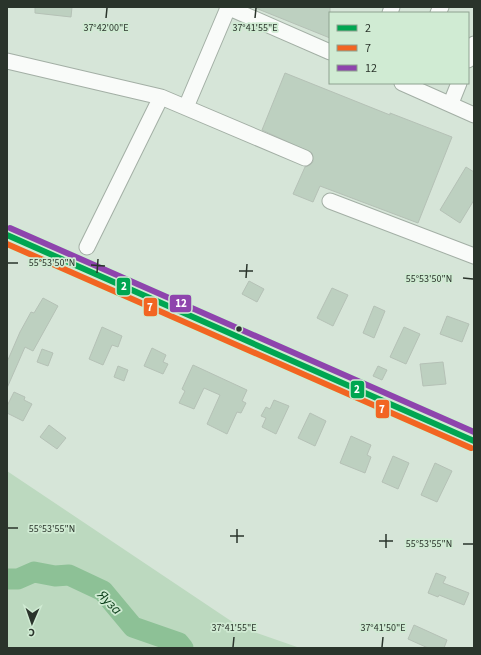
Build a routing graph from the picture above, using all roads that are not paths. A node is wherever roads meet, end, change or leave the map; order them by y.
1 (227, 7) edge
2 (474, 44) edge
3 (329, 52) edge
4 (469, 57) edge
5 (7, 61) edge
6 (406, 84) edge
7 (459, 84) edge
8 (161, 97) junction
9 (451, 103) junction
10 (186, 108) junction
11 (474, 115) edge
12 (305, 158) dead end
13 (330, 202) dead end
14 (7, 234) edge
15 (87, 247) dead end
16 (474, 256) edge
17 (474, 441) edge

1 - 3 street
1 - 10 street
2 - 4 street
5 - 8 street
6 - 9 street
7 - 9 street
8 - 10 street
8 - 15 street
9 - 11 street
10 - 12 street
13 - 16 street
14 - 17 street

